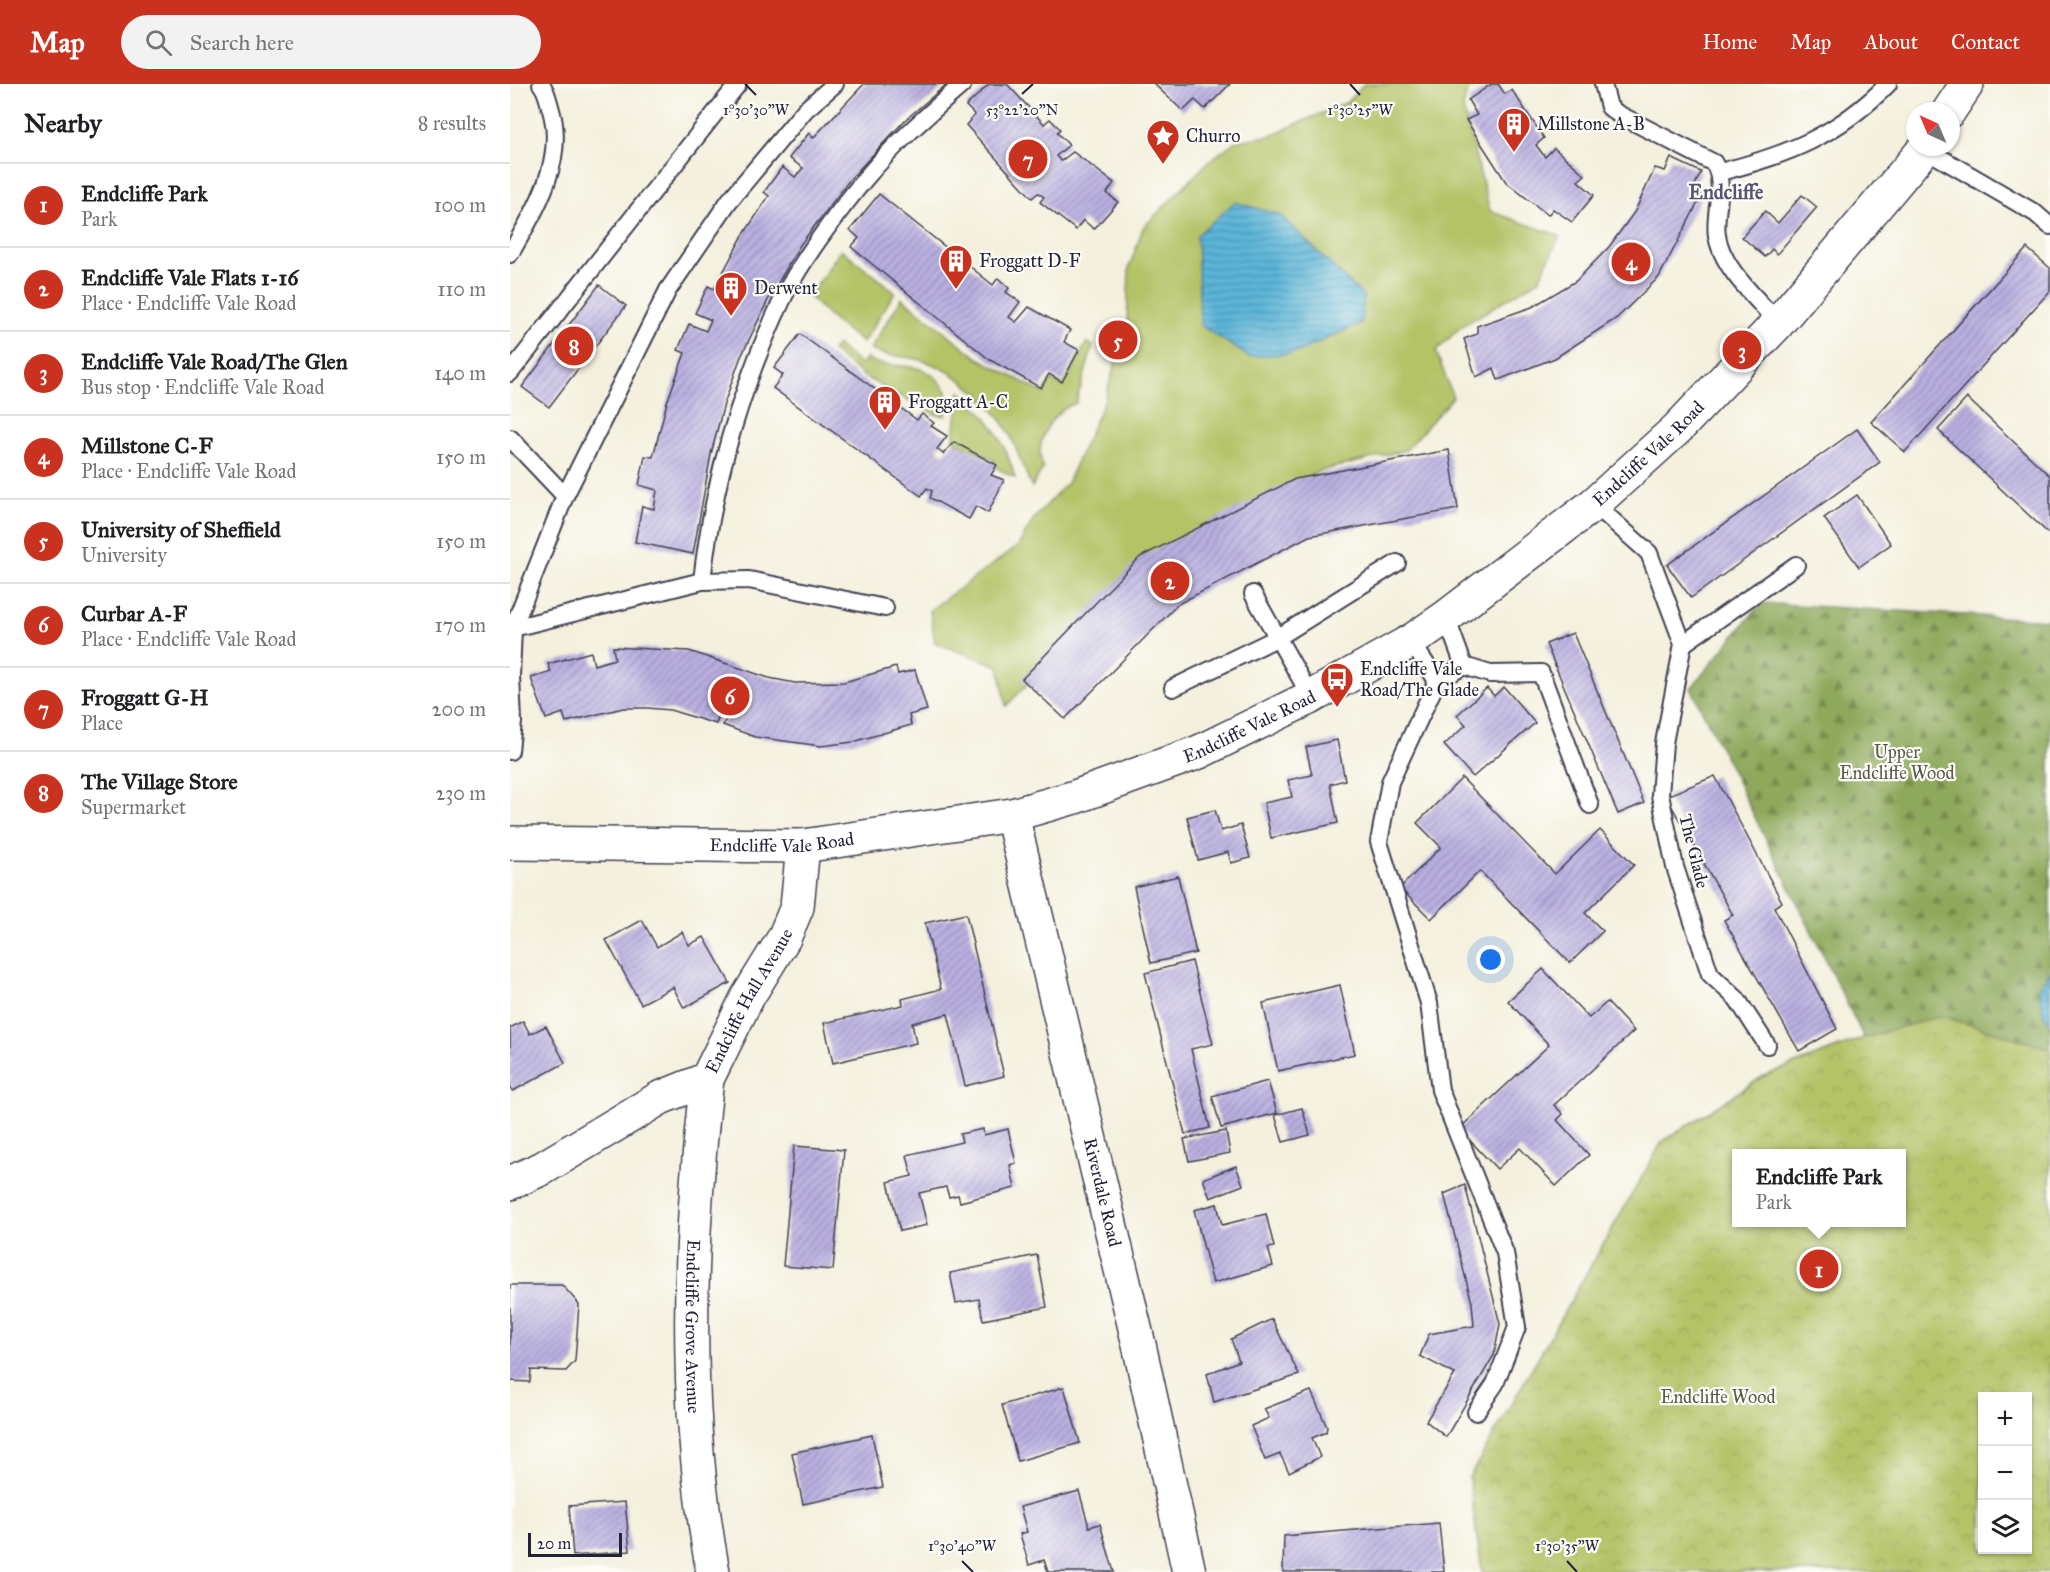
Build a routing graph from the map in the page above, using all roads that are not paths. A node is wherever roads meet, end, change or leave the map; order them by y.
1 (541, 84) edge
2 (738, 84) edge
3 (835, 84) edge
4 (963, 84) edge
5 (1603, 84) edge
6 (1888, 84) edge
7 (1967, 84) edge
8 (1955, 102) edge
9 (1918, 156) edge
10 (1939, 156) edge
11 (1720, 172) junction
12 (2050, 226) edge
13 (510, 254) edge
14 (1778, 323) junction
15 (510, 373) edge
16 (510, 438) edge
17 (565, 496) junction
18 (1594, 504) junction
19 (1397, 563) dead end
20 (1796, 565) dead end
21 (702, 581) junction
22 (1253, 594) dead end
23 (885, 608) dead end
24 (1446, 617) junction
25 (513, 628) junction
26 (1277, 638) junction
27 (1411, 641) junction
28 (1683, 644) junction
29 (1464, 666) junction
30 (1437, 681) junction
31 (1173, 688) dead end
32 (1311, 697) junction
33 (510, 751) edge
34 (1590, 805) dead end
35 (1012, 815) junction
36 (510, 843) edge
37 (803, 846) junction
38 (1767, 1045) dead end
39 (707, 1079) junction
40 (510, 1183) edge
41 (1476, 1412) dead end
42 (713, 1572) edge
43 (1189, 1572) edge

1 - 13 lane
2 - 15 lane
3 - 17 lane
4 - 21 lane
5 - 11 lane
6 - 11 lane
7 - 8 street
9 - 14 street, Endcliffe Vale Road
10 - 12 lane
11 - 14 lane
14 - 18 street, Endcliffe Vale Road
16 - 17 lane
17 - 25 lane
18 - 24 street, Endcliffe Vale Road
18 - 28 lane
19 - 26 lane
20 - 28 lane
21 - 23 lane
21 - 25 lane
22 - 26 lane
24 - 27 street, Endcliffe Vale Road
24 - 29 lane
25 - 33 lane
26 - 31 lane
26 - 32 lane
27 - 30 lane
27 - 32 street, Endcliffe Vale Road
28 - 38 lane, The Glade
29 - 30 lane
29 - 34 lane
30 - 41 lane
32 - 35 street, Endcliffe Vale Road
35 - 37 street, Endcliffe Vale Road
35 - 43 street, Riverdale Road
36 - 37 street, Endcliffe Vale Road
37 - 39 street, Endcliffe Hall Avenue
39 - 40 street, Endcliffe Hall Avenue
39 - 42 street, Endcliffe Grove Avenue

